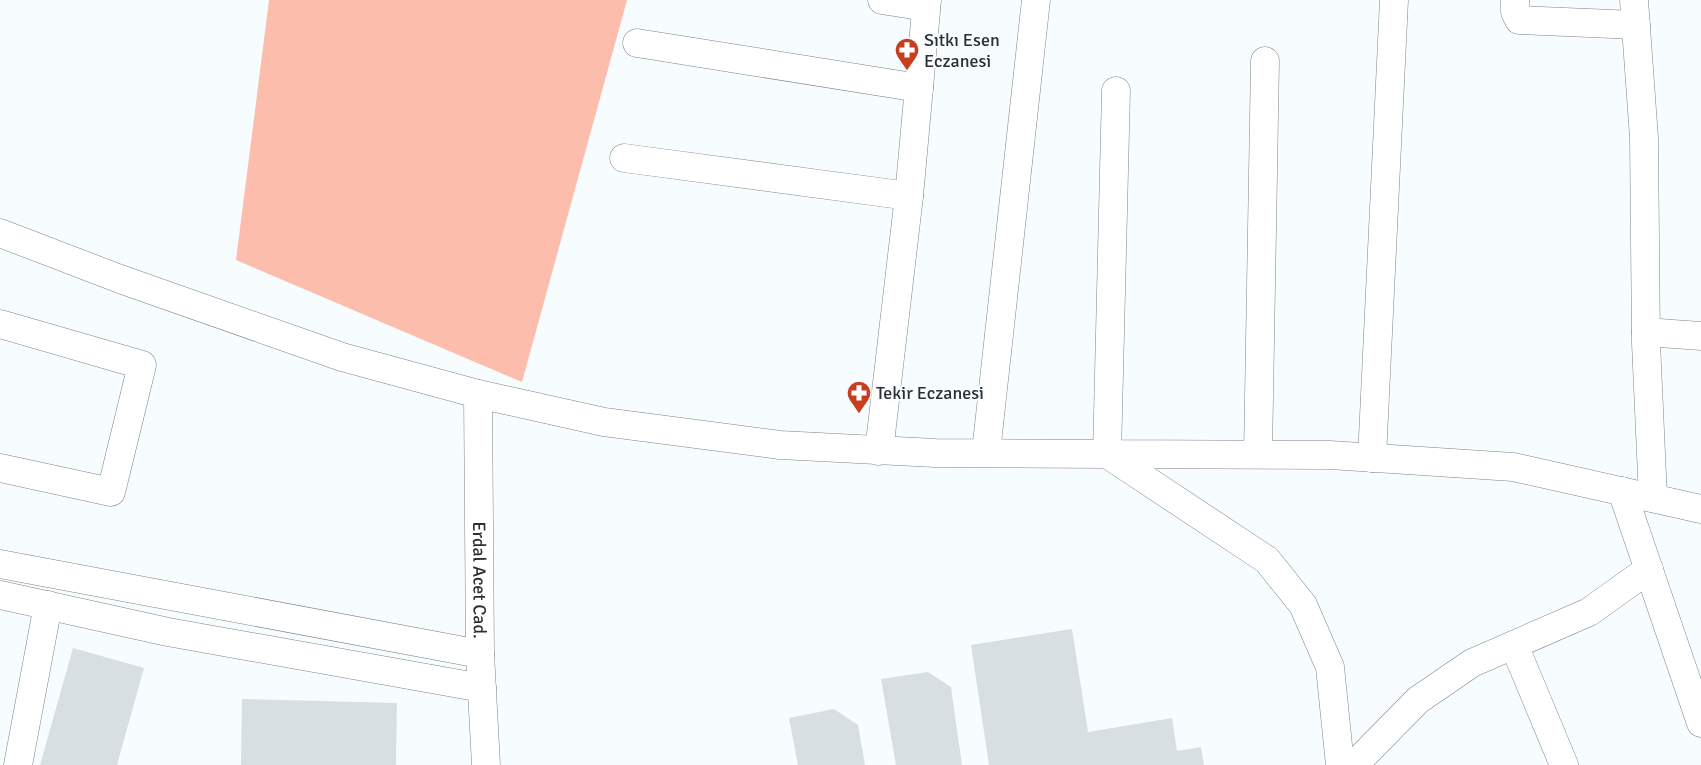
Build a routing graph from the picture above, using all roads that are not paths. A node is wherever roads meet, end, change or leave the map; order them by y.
1 (882, 0) edge
2 (1036, 0) edge
3 (1394, 0) edge
4 (1515, 0) edge
5 (926, 3) edge
6 (1635, 12) edge
7 (637, 43) dead end
8 (1265, 61) dead end
9 (919, 88) junction
10 (1116, 91) dead end
11 (624, 158) dead end
12 (908, 196) junction
13 (0, 234) edge
14 (0, 324) edge
15 (1646, 332) junction
16 (1701, 336) edge
17 (478, 394) junction
18 (879, 451) junction
19 (986, 452) junction
20 (1107, 454) junction
21 (1258, 454) junction
22 (1372, 458) junction
23 (0, 468) edge
24 (1622, 491) junction
25 (1653, 498) junction
26 (1701, 509) edge
27 (0, 564) edge
28 (1649, 569) junction
29 (0, 595) edge
30 (48, 605) junction
31 (1514, 645) junction
32 (480, 654) junction
33 (482, 688) junction
34 (1701, 723) edge
35 (18, 765) edge
36 (486, 765) edge
37 (1340, 765) edge
38 (1354, 765) edge
39 (1564, 765) edge

1 - 5 street
2 - 19 street
3 - 22 street
4 - 6 street
5 - 9 street
6 - 15 street
7 - 9 street
8 - 21 street
9 - 12 street
10 - 20 street
11 - 12 street
12 - 18 street
13 - 17 street
14 - 23 street
15 - 16 street
15 - 25 street
17 - 18 street
17 - 32 street, Erdal Acet Cad.
18 - 19 street
19 - 20 street
20 - 21 street
20 - 37 street
21 - 22 street
22 - 24 street
24 - 25 street
24 - 28 street
25 - 26 street
27 - 32 street
28 - 31 street
28 - 34 street
29 - 30 street
30 - 33 street
30 - 35 street
31 - 38 street
31 - 39 street
32 - 33 street, Erdal Acet Cad.
33 - 36 street, Erdal Acet Cad.

